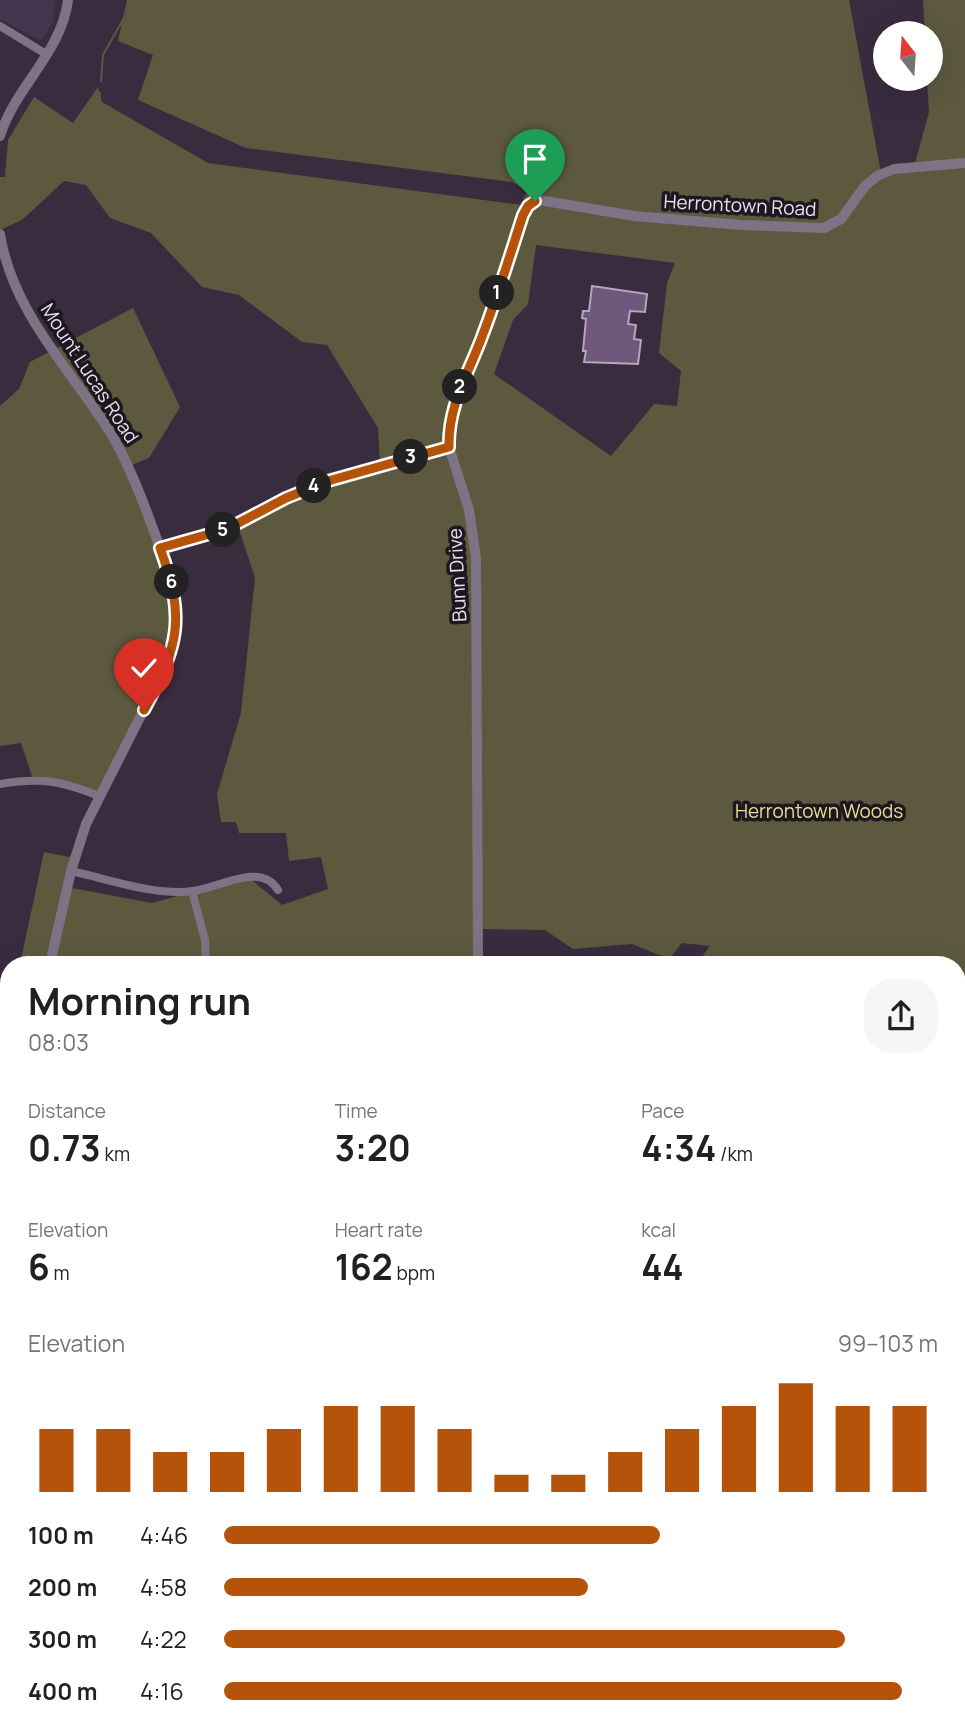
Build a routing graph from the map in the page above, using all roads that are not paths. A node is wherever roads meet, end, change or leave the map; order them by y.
1 (68, 0) edge
2 (0, 26) edge
3 (46, 54) junction
4 (0, 136) edge
5 (965, 163) edge
6 (532, 203) joint
7 (0, 234) edge
8 (2, 258) edge
9 (449, 447) junction
10 (160, 548) junction
11 (0, 784) edge
12 (99, 796) junction
13 (71, 871) junction
14 (278, 890) dead end
15 (192, 891) junction
16 (52, 956) edge
17 (206, 956) edge
18 (478, 956) edge

1 - 3 street
2 - 3 street
3 - 4 street
5 - 6 street, Herrontown Road
6 - 9 street, Bunn Drive
7 - 8 street, Mount Lucas Road
8 - 10 street, Mount Lucas Road
9 - 10 street
9 - 18 street, Bunn Drive
10 - 12 street, Mount Lucas Road
11 - 12 street
12 - 13 street, Mount Lucas Road
13 - 15 street
13 - 16 street, Mount Lucas Road
14 - 15 street
15 - 17 street

